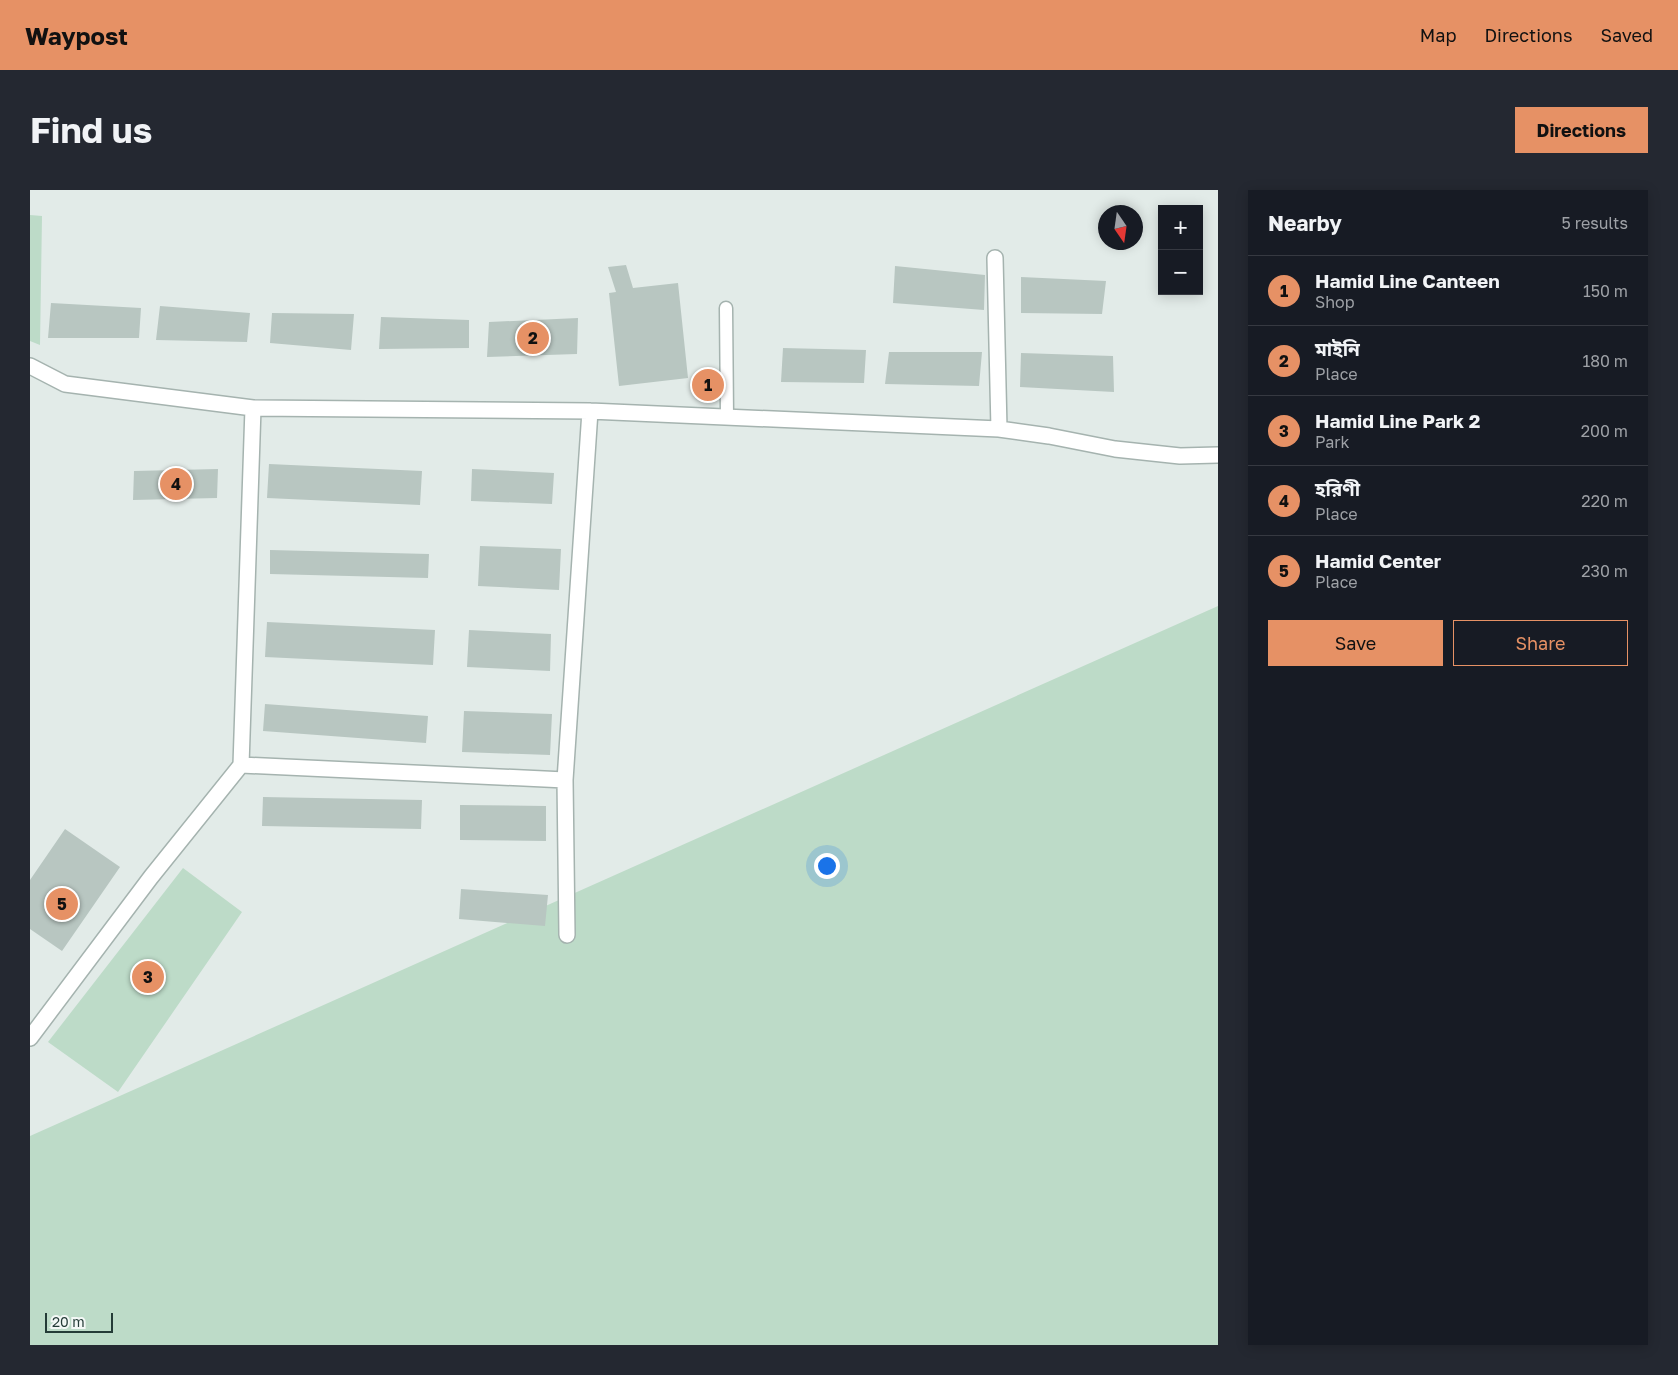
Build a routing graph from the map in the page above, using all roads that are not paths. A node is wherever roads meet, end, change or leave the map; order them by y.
1 (995, 258) dead end
2 (726, 308) dead end
3 (30, 366) edge
4 (253, 408) junction
5 (590, 411) junction
6 (727, 417) junction
7 (998, 429) junction
8 (1218, 455) edge
9 (241, 765) junction
10 (565, 780) junction
11 (567, 935) dead end
12 (30, 1038) edge

1 - 7 street
2 - 6 lane
3 - 4 street
4 - 5 street
4 - 9 street
5 - 6 street
5 - 10 street
6 - 7 street
7 - 8 street
9 - 10 street
9 - 12 street
10 - 11 street

